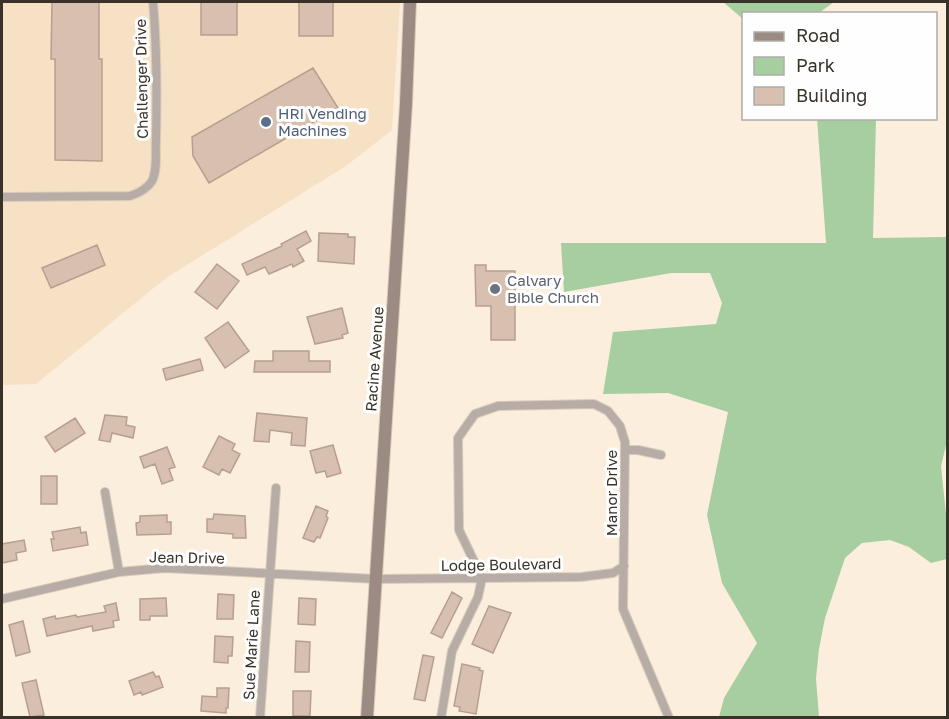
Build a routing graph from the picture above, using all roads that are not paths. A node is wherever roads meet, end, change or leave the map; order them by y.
1 (153, 2) edge
2 (410, 2) edge
3 (2, 197) edge
4 (625, 450) junction
5 (661, 455) dead end
6 (276, 488) dead end
7 (105, 492) dead end
8 (624, 566) junction
9 (119, 572) junction
10 (269, 574) junction
11 (482, 578) junction
12 (376, 579) junction
13 (2, 599) edge
14 (260, 717) edge
15 (367, 717) edge
16 (441, 717) edge
17 (669, 717) edge

1 - 3 street, Challenger Drive
2 - 12 main road, Racine Avenue
4 - 5 street
4 - 8 street, Manor Drive
4 - 11 street, Manor Drive
6 - 10 street, Sue Marie Lane
7 - 9 street
8 - 11 street, Lodge Boulevard
8 - 17 street, Manor Drive
9 - 10 street, Jean Drive
9 - 13 street, Jean Drive
10 - 12 street, Jean Drive
10 - 14 street, Sue Marie Lane
11 - 12 street, Lodge Boulevard
11 - 16 street
12 - 15 main road, Racine Avenue

